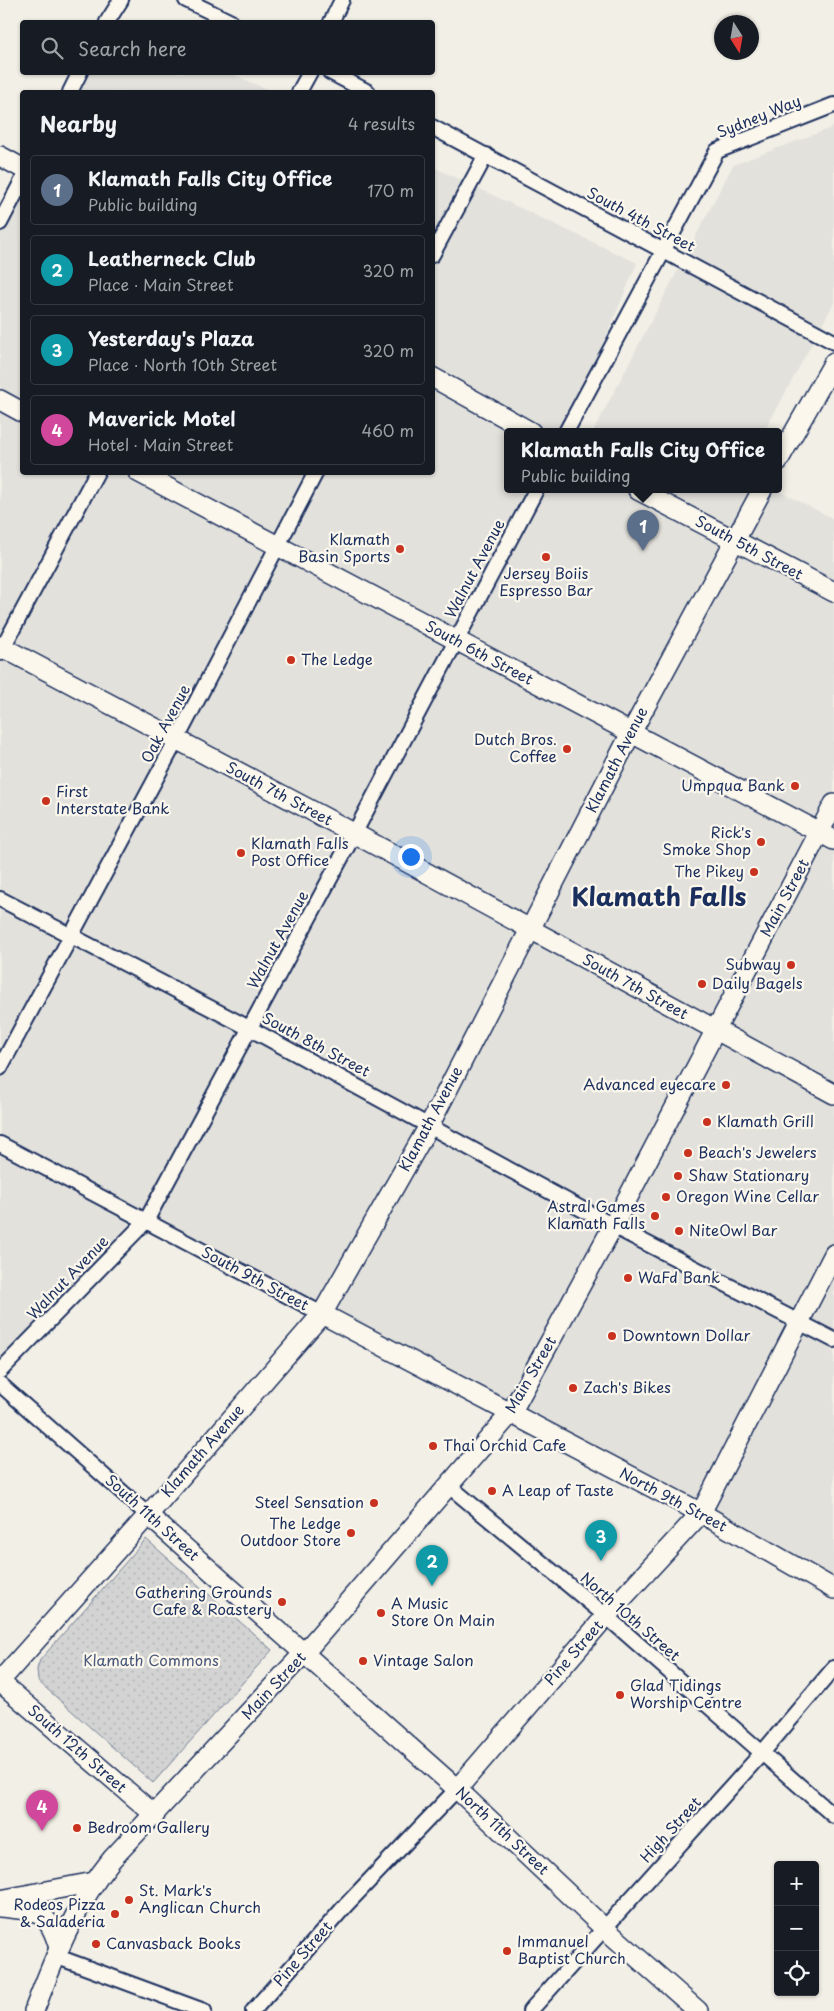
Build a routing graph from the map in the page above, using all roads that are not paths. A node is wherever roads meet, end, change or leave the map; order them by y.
1 (121, 0) edge
2 (186, 0) edge
3 (342, 0) edge
4 (108, 20) edge
5 (227, 20) edge
6 (332, 20) edge
7 (78, 75) edge
8 (308, 75) edge
9 (336, 75) edge
10 (71, 90) edge
11 (300, 90) edge
12 (364, 90) edge
13 (834, 105) edge
14 (435, 129) edge
15 (486, 155) junction
16 (0, 156) edge
17 (20, 167) edge
18 (20, 185) edge
19 (0, 223) edge
20 (435, 249) edge
21 (663, 251) junction
22 (834, 342) edge
23 (834, 362) edge
24 (435, 379) edge
25 (0, 400) edge
26 (20, 411) edge
27 (524, 428) edge
28 (568, 428) edge
29 (782, 454) edge
30 (95, 475) edge
31 (144, 475) edge
32 (314, 475) edge
33 (534, 493) edge
34 (644, 493) edge
35 (760, 493) edge
36 (733, 540) junction
37 (277, 546) junction
38 (834, 592) edge
39 (456, 640) junction
40 (1, 649) edge
41 (631, 733) junction
42 (177, 739) junction
43 (834, 804) edge
44 (354, 834) junction
45 (827, 836) edge
46 (0, 900) edge
47 (530, 929) junction
48 (71, 937) junction
49 (249, 1028) junction
50 (714, 1031) junction
51 (0, 1068) edge
52 (834, 1094) edge
53 (430, 1124) junction
54 (0, 1144) edge
55 (146, 1221) junction
56 (613, 1226) junction
57 (834, 1254) edge
58 (322, 1314) junction
59 (800, 1322) junction
60 (834, 1340) edge
61 (0, 1371) edge
62 (0, 1384) edge
63 (511, 1413) junction
64 (448, 1485) junction
65 (701, 1514) junction
66 (148, 1515) junction
67 (834, 1589) edge
68 (606, 1616) junction
69 (304, 1653) junction
70 (834, 1668) edge
71 (0, 1682) edge
72 (762, 1753) junction
73 (457, 1788) junction
74 (155, 1816) junction
75 (834, 1816) edge
76 (94, 1882) junction
77 (0, 1900) edge
78 (0, 1907) edge
79 (605, 1929) junction
80 (57, 1952) junction
81 (34, 2011) edge
82 (204, 2011) edge
83 (254, 2011) edge
84 (530, 2011) edge
85 (698, 2011) edge

1 - 4 street
2 - 5 street
3 - 6 street
7 - 10 street
8 - 11 street
9 - 12 street
13 - 21 street, Sydney Way
14 - 15 street, South 4th Street
15 - 20 street
15 - 21 street, South 4th Street
16 - 17 main road
18 - 19 street
21 - 22 street, South 4th Street
21 - 28 street
23 - 29 main road
24 - 27 main road
25 - 26 main road
30 - 40 street
31 - 37 main road, South 6th Street
32 - 37 street, Oak Avenue
33 - 39 street, Walnut Avenue
34 - 36 main road, South 5th Street
35 - 36 main road, Klamath Avenue
36 - 38 main road, South 5th Street
36 - 41 main road, Klamath Avenue
37 - 39 main road, South 6th Street
37 - 42 street, Oak Avenue
39 - 41 main road, South 6th Street
39 - 44 street, Walnut Avenue
40 - 42 main road, South 7th Street
41 - 45 main road, South 6th Street
41 - 47 main road, Klamath Avenue
42 - 44 main road, South 7th Street
42 - 48 street, Oak Avenue
43 - 45 main road, Main Street
44 - 47 main road, South 7th Street
44 - 49 street, Walnut Avenue
45 - 50 main road, Main Street
46 - 48 street, South 8th Street
47 - 50 main road, South 7th Street
47 - 53 main road, Klamath Avenue
48 - 49 street, South 8th Street
48 - 51 street, Oak Avenue
49 - 53 street, South 8th Street
49 - 55 street, Walnut Avenue
50 - 52 main road, South 7th Street
50 - 56 main road, Main Street
53 - 56 street, South 8th Street
53 - 58 main road, Klamath Avenue
54 - 55 street, South 9th Street
55 - 58 street, South 9th Street
55 - 61 street, Walnut Avenue
56 - 59 street, South 8th Street
56 - 63 main road, Main Street
57 - 59 main road, Pine Street
58 - 63 main road, South 9th Street
58 - 66 main road, Klamath Avenue
59 - 60 street, South 8th Street
59 - 65 main road, Pine Street
62 - 66 street, South 11th Street
63 - 64 main road, Main Street
63 - 65 main road, North 9th Street
64 - 68 street, North 10th Street
64 - 69 main road, Main Street
65 - 67 main road, North 9th Street
65 - 68 main road, Pine Street
66 - 69 main road, South 11th Street
66 - 71 main road, Klamath Avenue
68 - 72 street, North 10th Street
68 - 73 main road, Pine Street
69 - 73 main road, North 11th Street
69 - 74 main road, Main Street
70 - 72 street, High Street
71 - 74 main road, South 12th Street
72 - 75 street, North 10th Street
72 - 79 street, High Street
73 - 79 main road, North 11th Street
73 - 83 street, Pine Street
74 - 76 main road, Main Street
76 - 77 main road
76 - 80 main road, Main Street
78 - 80 main road
79 - 84 street, High Street
79 - 85 main road, North 11th Street
80 - 81 main road, Main Street
80 - 82 street

